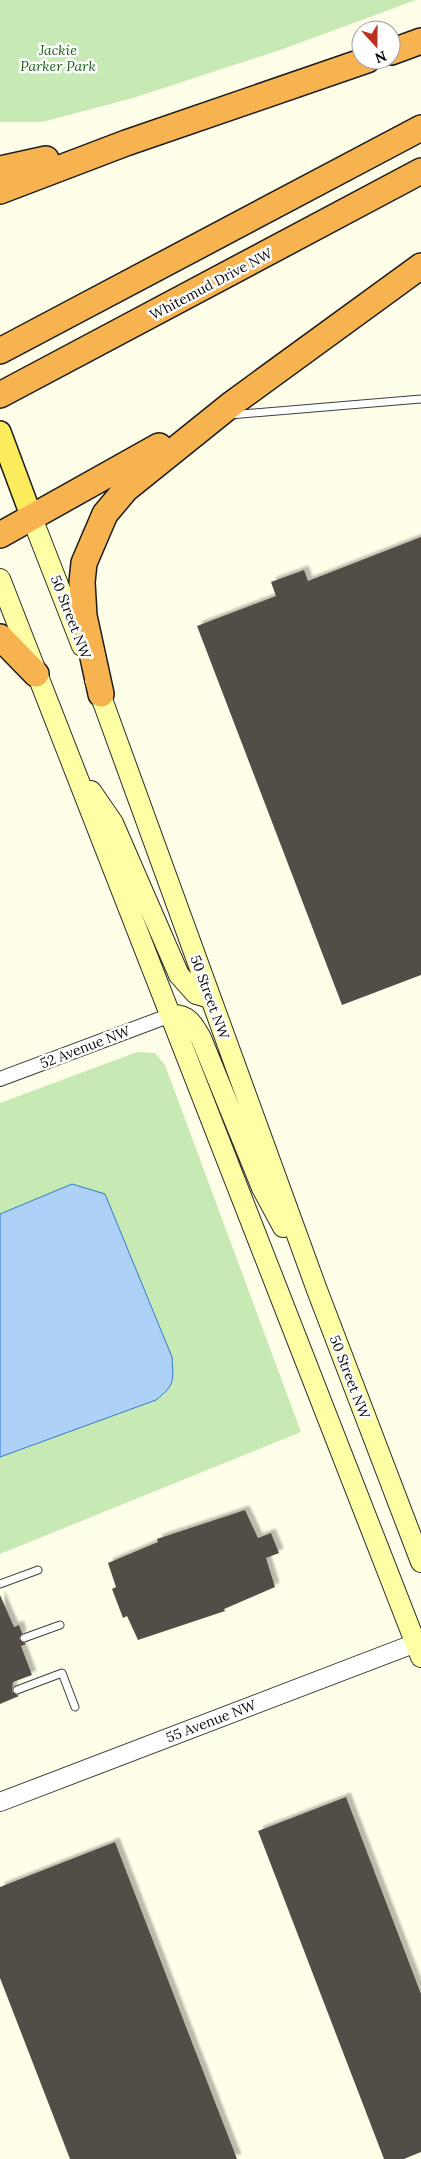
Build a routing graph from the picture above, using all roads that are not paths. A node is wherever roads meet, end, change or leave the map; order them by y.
1 (421, 41) edge
2 (401, 48) edge
3 (351, 66) edge
4 (421, 128) edge
5 (126, 143) junction
6 (0, 169) edge
7 (421, 172) edge
8 (0, 191) edge
9 (421, 266) edge
10 (0, 351) edge
11 (0, 395) edge
12 (421, 399) edge
13 (225, 409) junction
14 (0, 432) edge
15 (32, 518) junction
16 (0, 535) edge
17 (0, 579) edge
18 (0, 637) edge
19 (36, 674) junction
20 (101, 694) junction
21 (71, 763) junction
22 (210, 998) junction
23 (171, 1015) junction
24 (0, 1079) edge
25 (317, 1290) junction
26 (421, 1562) edge
27 (38, 1570) dead end
28 (0, 1584) edge
29 (60, 1624) dead end
30 (24, 1638) dead end
31 (419, 1647) edge
32 (17, 1690) dead end
33 (75, 1707) dead end
34 (0, 1802) edge

1 - 2 highway
3 - 5 highway
4 - 10 highway
5 - 6 highway
5 - 8 highway
7 - 11 highway, Whitemud Drive NW
9 - 13 highway
12 - 13 lane
13 - 15 highway
13 - 20 highway
14 - 15 main road, 50 Street NW
15 - 16 highway
15 - 20 main road, 50 Street NW
17 - 19 main road
18 - 19 highway
19 - 21 main road
20 - 22 main road, 50 Street NW
21 - 22 main road
21 - 23 main road
22 - 25 main road, 50 Street NW
23 - 24 street, 52 Avenue NW
23 - 25 main road
23 - 31 main road
25 - 26 main road, 50 Street NW
27 - 28 lane
29 - 30 lane
31 - 34 street, 55 Avenue NW
32 - 33 lane

